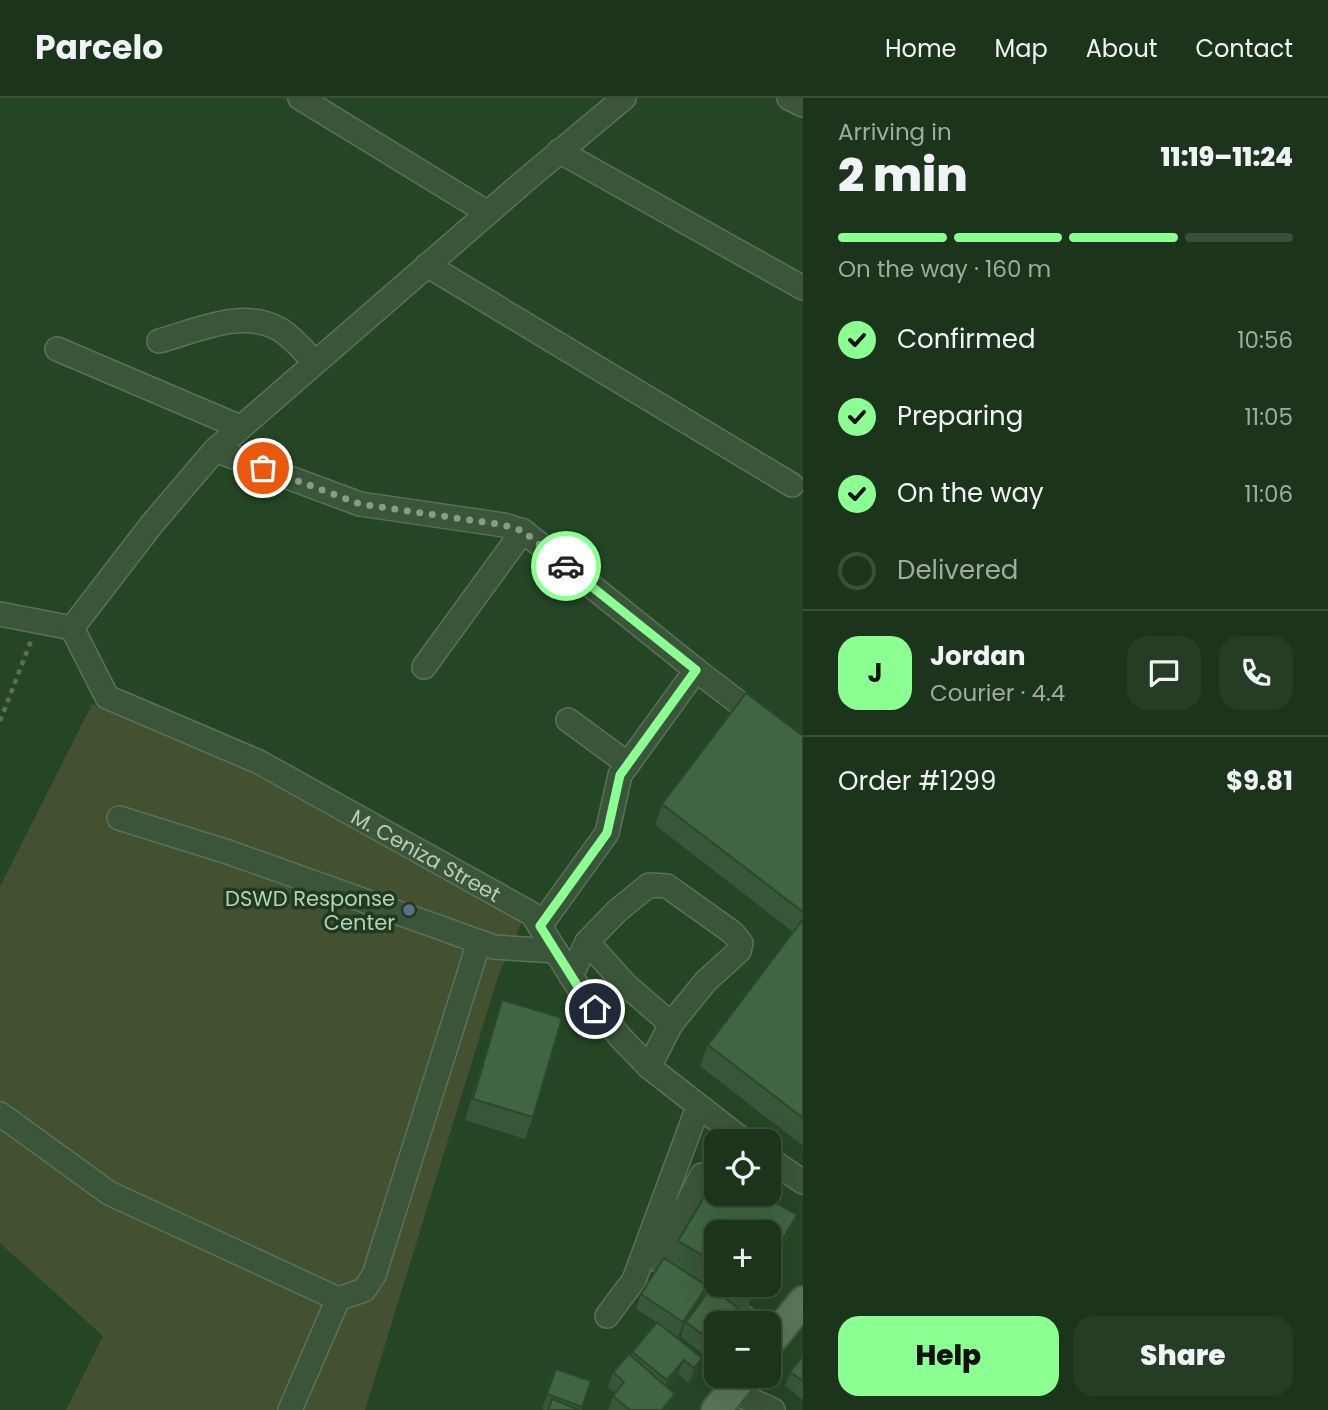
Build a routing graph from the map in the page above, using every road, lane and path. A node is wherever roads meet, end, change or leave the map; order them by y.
1 (300, 98) edge
2 (624, 98) edge
3 (789, 98) edge
4 (803, 105) edge
5 (559, 151) junction
6 (488, 212) junction
7 (427, 265) junction
8 (803, 288) edge
9 (159, 341) dead end
10 (57, 349) dead end
11 (315, 362) junction
12 (240, 427) junction
13 (215, 450) junction
14 (792, 485) dead end
15 (523, 531) junction
16 (0, 614) edge
17 (39, 621) junction
18 (72, 628) junction
19 (424, 667) dead end
20 (696, 670) junction
21 (568, 720) dead end
22 (0, 721) edge
23 (803, 752) edge
24 (628, 764) junction
25 (119, 818) dead end
26 (540, 926) junction
27 (479, 942) junction
28 (587, 942) junction
29 (556, 951) junction
30 (571, 976) junction
31 (671, 1024) junction
32 (649, 1067) junction
33 (698, 1107) junction
34 (0, 1114) edge
35 (728, 1129) edge
36 (781, 1167) edge
37 (702, 1175) dead end
38 (803, 1182) edge
39 (338, 1299) junction
40 (801, 1309) edge
41 (731, 1311) edge
42 (607, 1316) dead end
43 (781, 1324) edge
44 (730, 1392) edge
45 (290, 1410) edge
46 (773, 1410) edge

1 - 6 street
2 - 5 street
3 - 4 street
5 - 6 street
5 - 8 street
6 - 7 street
7 - 11 street
7 - 14 street
9 - 11 street
10 - 12 street
11 - 12 street
12 - 13 street
13 - 15 street
13 - 18 street
15 - 19 street
15 - 20 street
16 - 17 street
17 - 18 street
17 - 22 path
18 - 26 street, M. Ceniza Street
20 - 23 street
20 - 24 street
21 - 24 street
24 - 26 street
25 - 27 street
26 - 29 street, M. Ceniza Street
27 - 29 street
27 - 39 street
28 - 30 street
28 - 31 street
28 - 31 street
29 - 30 street, M. Ceniza Street
30 - 32 street, M. Ceniza Street
31 - 32 street
32 - 33 street, M. Ceniza Street
33 - 35 street, M. Ceniza Street
33 - 42 street
34 - 39 street
36 - 38 street
37 - 41 street
39 - 45 street
40 - 43 main road
44 - 46 street

